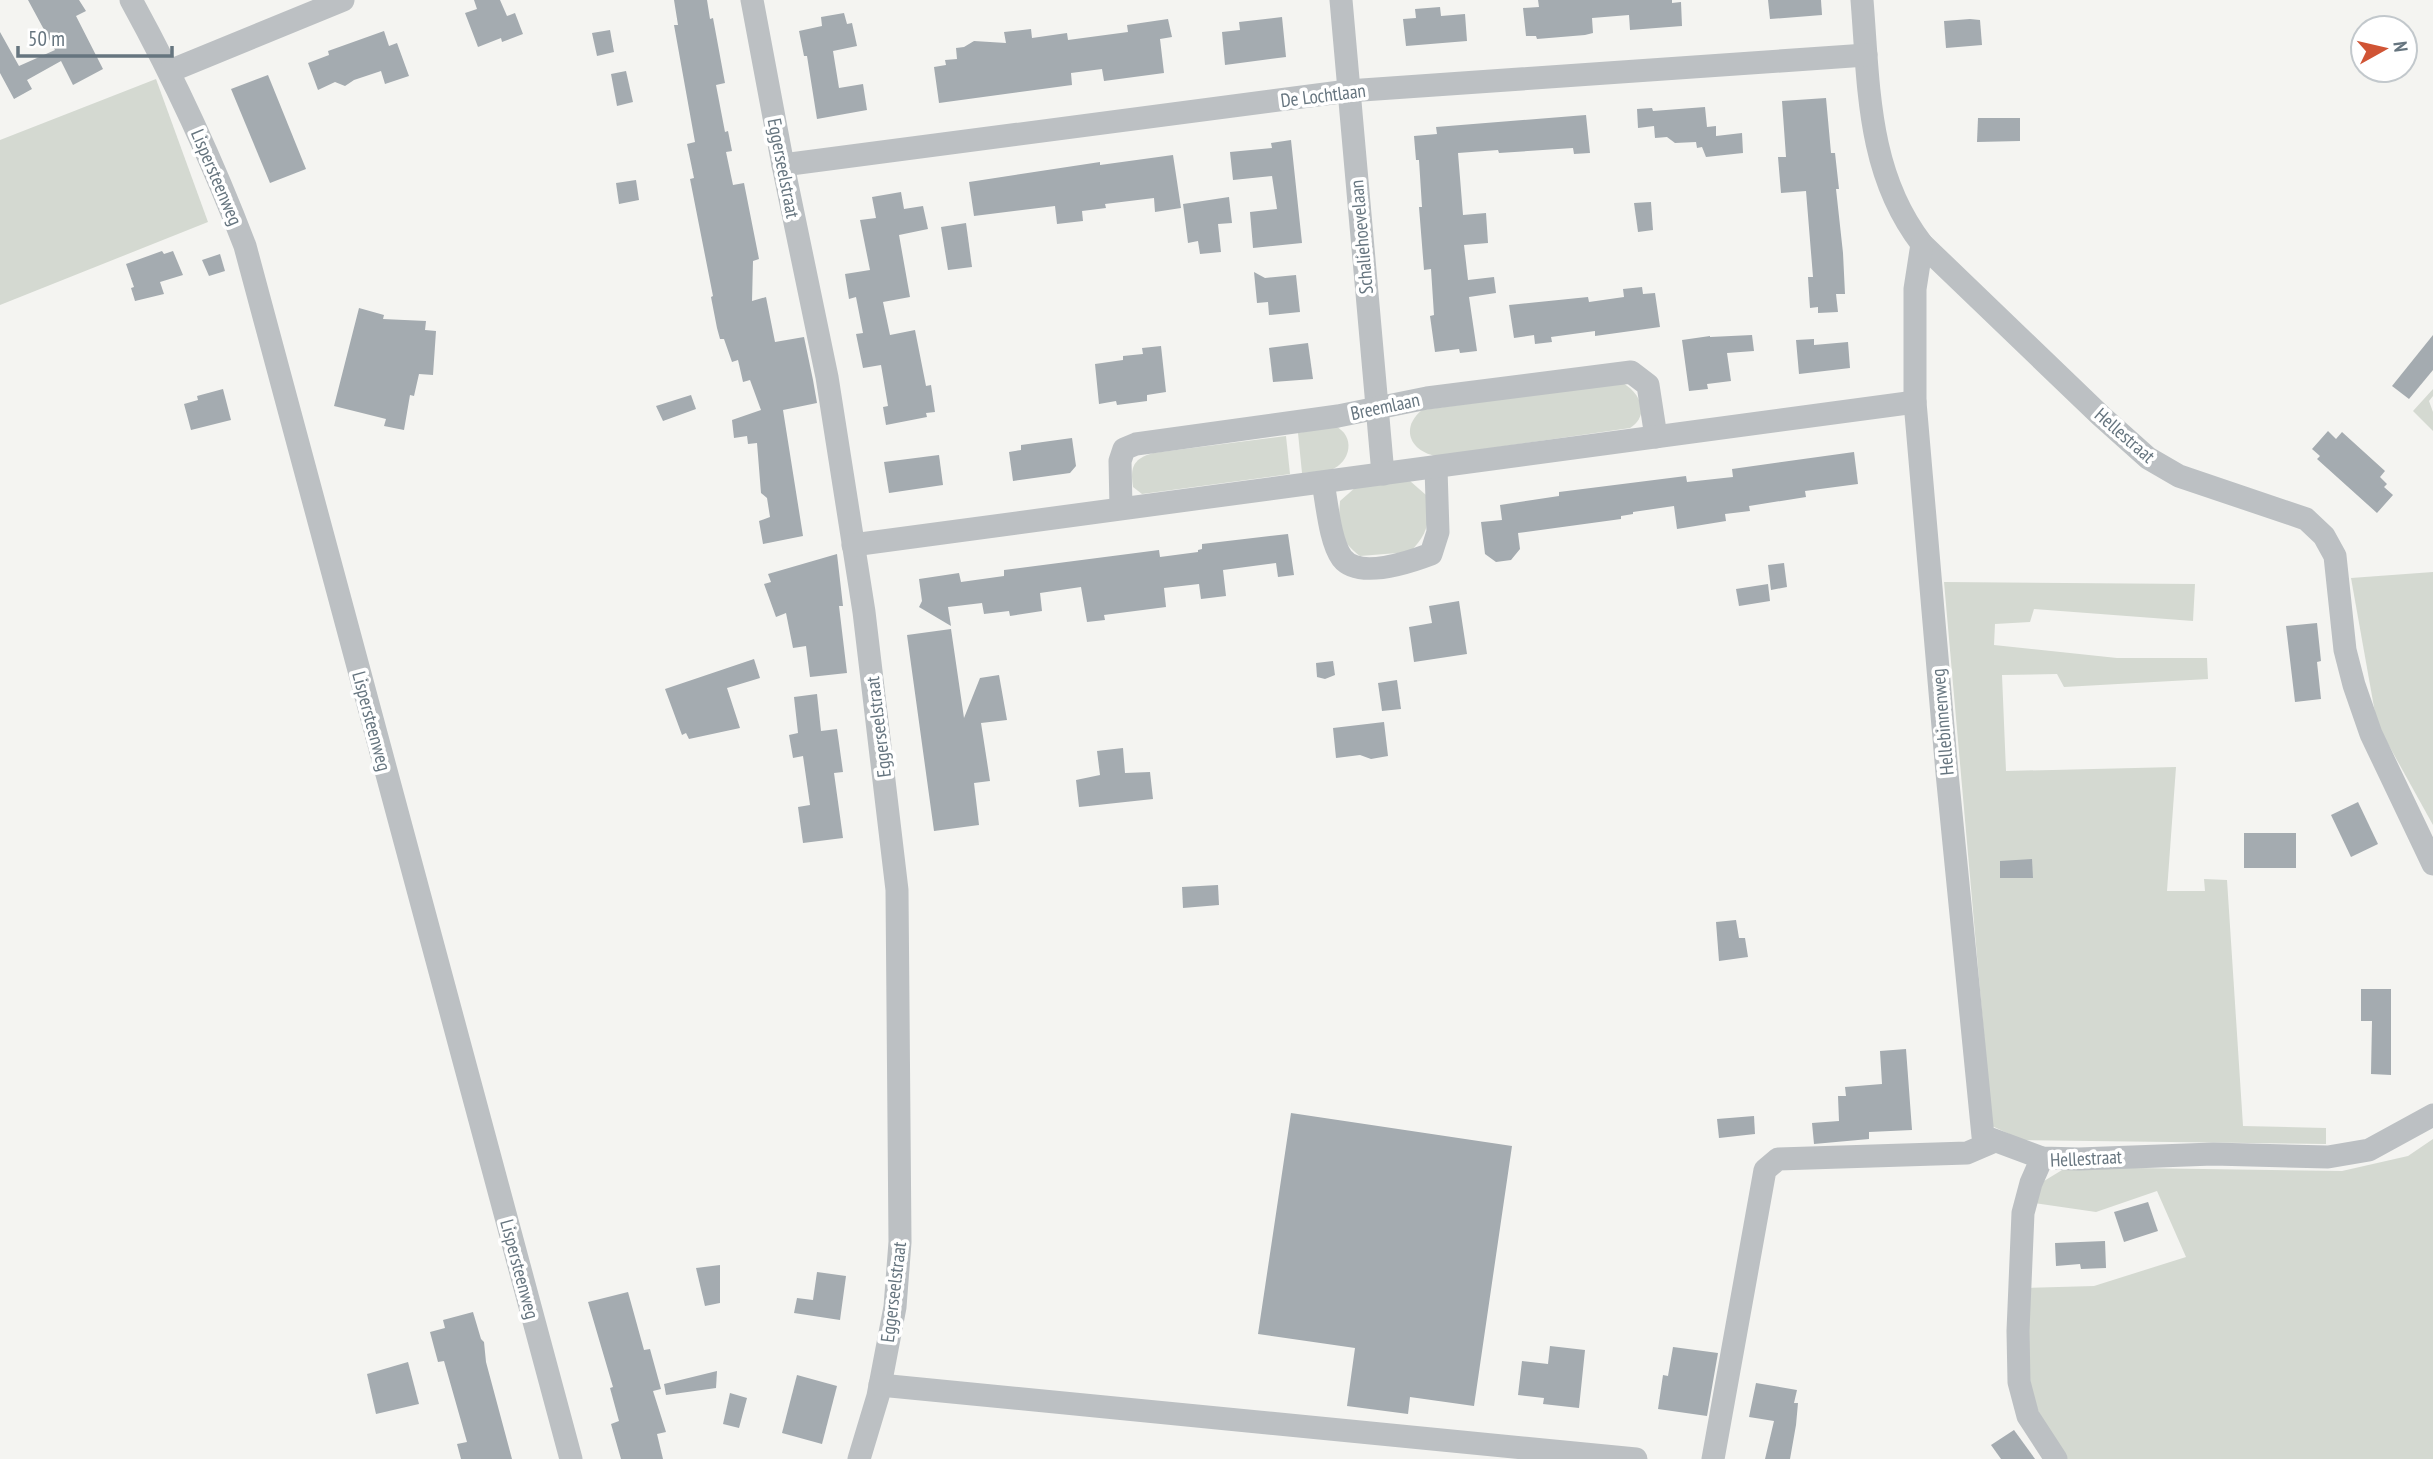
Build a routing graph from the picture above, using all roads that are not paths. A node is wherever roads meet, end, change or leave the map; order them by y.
1 (131, 0) edge
2 (343, 0) edge
3 (752, 0) edge
4 (1341, 0) edge
5 (1862, 0) edge
6 (1866, 55) junction
7 (170, 71) junction
8 (1348, 91) junction
9 (783, 165) junction
10 (1922, 244) junction
11 (1915, 402) junction
12 (1377, 408) junction
13 (1656, 437) junction
14 (1436, 468) junction
15 (1383, 474) junction
16 (1323, 483) junction
17 (1121, 508) junction
18 (853, 545) junction
19 (2433, 864) edge
20 (2433, 1115) edge
21 (1995, 1141) junction
22 (2042, 1158) junction
23 (880, 1385) junction
24 (571, 1459) edge
25 (859, 1459) edge
26 (1636, 1459) edge
27 (1713, 1459) edge
28 (2056, 1459) edge

1 - 7 street, Lispersteenweg
2 - 7 street
3 - 9 street, Eggerseelstraat
4 - 8 street, Schaliehoevelaan
5 - 6 street, Hellestraat
6 - 8 street, De Lochtlaan
6 - 10 street, Hellestraat
7 - 24 street, Lispersteenweg
8 - 9 street, De Lochtlaan
8 - 12 street, Schaliehoevelaan
9 - 18 street, Eggerseelstraat
10 - 11 street, Hellebinnenweg
10 - 19 street, Hellestraat
11 - 13 street
11 - 21 street, Hellebinnenweg
12 - 13 street, Breemlaan
12 - 15 street, Schaliehoevelaan
12 - 17 street, Breemlaan
13 - 14 street
14 - 15 street
14 - 16 street
15 - 16 street
16 - 17 street
17 - 18 street
18 - 23 street, Eggerseelstraat
20 - 22 street, Hellestraat
21 - 22 street
21 - 27 street
22 - 28 street, Hellestraat
23 - 25 street, Eggerseelstraat
23 - 26 street

